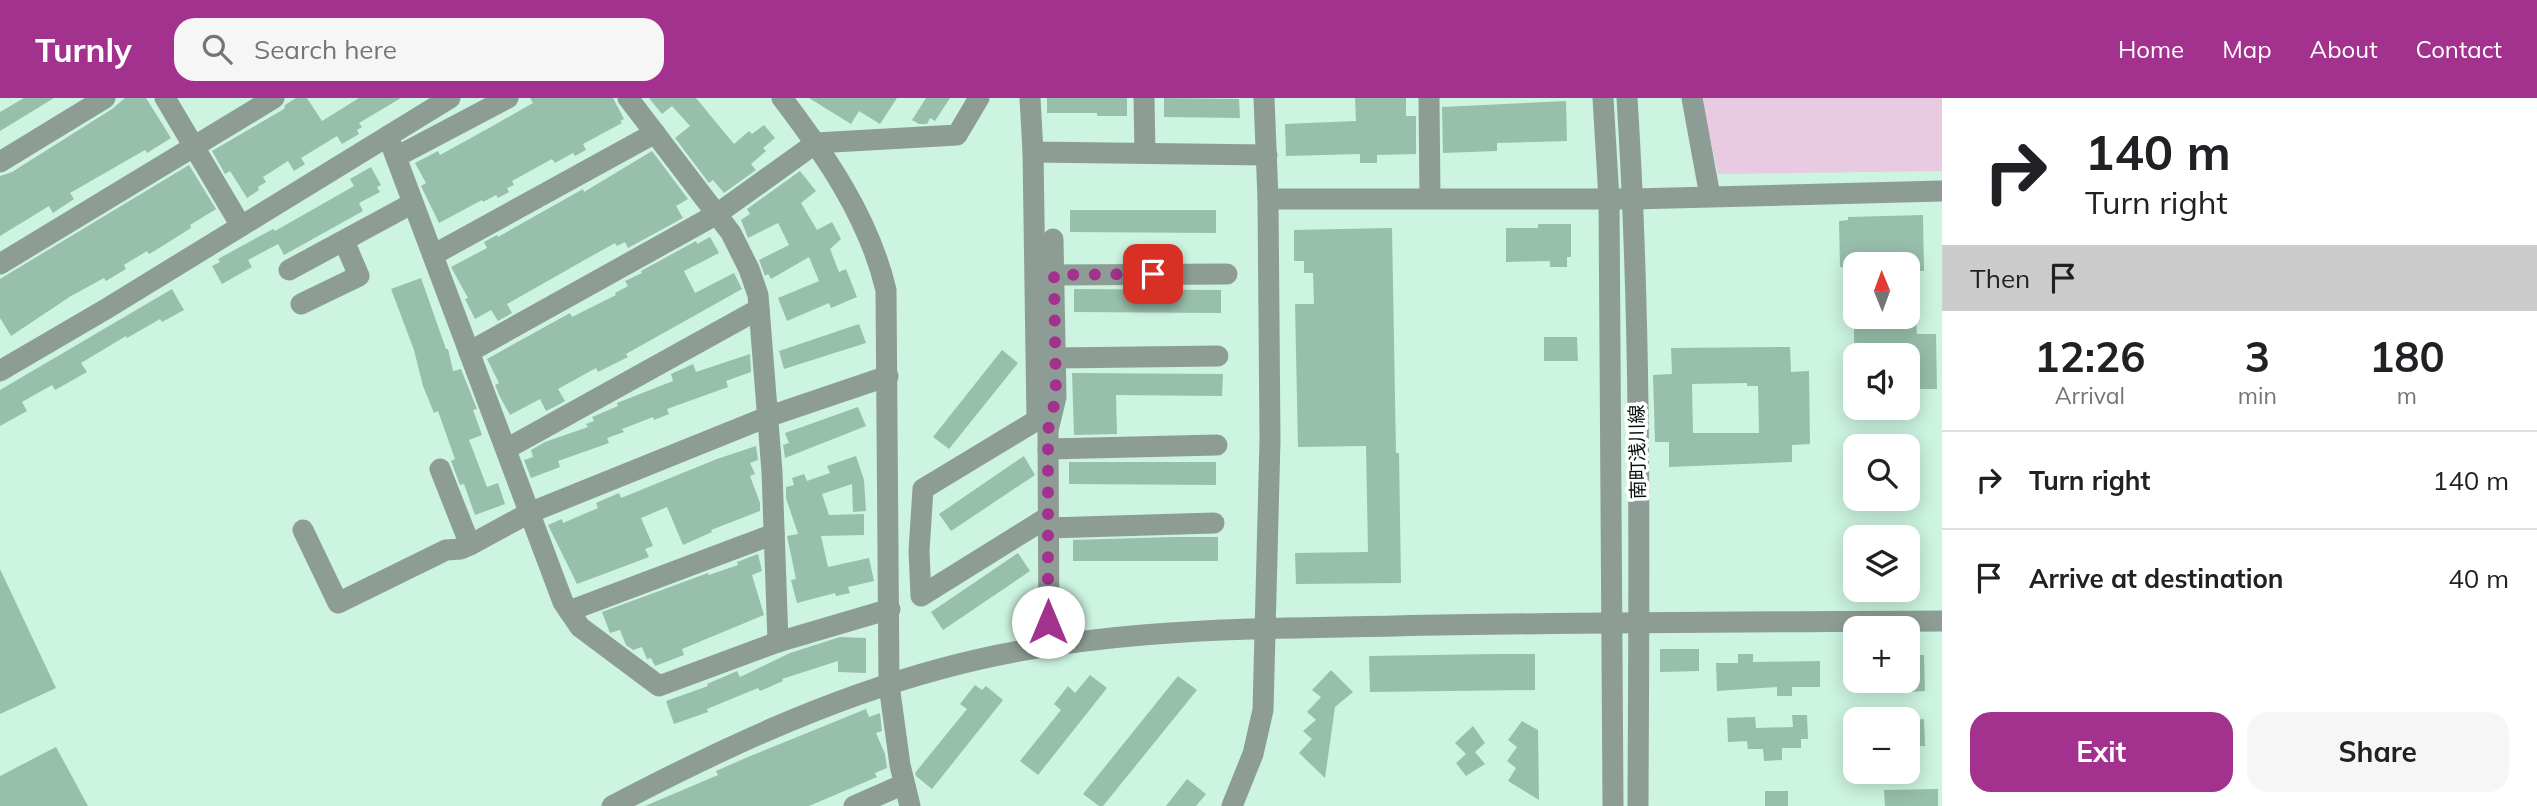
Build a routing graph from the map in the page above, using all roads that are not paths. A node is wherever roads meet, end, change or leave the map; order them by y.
1 (105, 98) edge
2 (164, 98) edge
3 (274, 98) edge
4 (450, 98) edge
5 (508, 98) edge
6 (628, 98) edge
7 (782, 98) edge
8 (979, 98) edge
9 (1030, 98) edge
10 (1144, 98) edge
11 (1264, 98) edge
12 (1429, 98) edge
13 (1603, 98) edge
14 (1627, 98) edge
15 (1692, 98) edge
16 (655, 134) junction
17 (388, 136) junction
18 (816, 143) junction
19 (194, 147) junction
20 (1033, 152) junction
21 (1145, 153) junction
22 (1267, 155) junction
23 (396, 157) junction
24 (0, 162) edge
25 (1942, 191) edge
26 (1710, 197) junction
27 (1430, 198) junction
28 (1268, 199) junction
29 (1609, 199) junction
30 (1633, 199) junction
31 (414, 203) junction
32 (718, 214) junction
33 (241, 226) junction
34 (1053, 239) dead end
35 (344, 241) junction
36 (433, 255) junction
37 (0, 264) edge
38 (289, 270) dead end
39 (1227, 274) dead end
40 (1054, 275) junction
41 (301, 304) dead end
42 (759, 309) junction
43 (469, 352) junction
44 (1218, 356) dead end
45 (1055, 358) junction
46 (0, 371) edge
47 (888, 376) junction
48 (767, 417) junction
49 (1043, 421) junction
50 (1217, 445) dead end
51 (506, 449) junction
52 (1048, 449) junction
53 (440, 468) dead end
54 (529, 513) junction
55 (1048, 522) junction
56 (1214, 523) dead end
57 (303, 530) dead end
58 (774, 534) junction
59 (470, 545) junction
60 (890, 608) junction
61 (569, 611) junction
62 (1942, 621) edge
63 (1611, 622) junction
64 (1639, 622) junction
65 (1266, 628) junction
66 (778, 642) junction
67 (1049, 645) junction
68 (890, 685) junction
69 (904, 783) junction
70 (612, 806) edge
71 (854, 806) edge
72 (910, 806) edge
73 (1232, 806) edge
74 (1613, 806) edge
75 (1638, 806) edge

1 - 24 street
2 - 19 street
3 - 19 street
4 - 17 street
5 - 23 street
6 - 16 street
7 - 18 street
8 - 18 street
9 - 20 street
10 - 21 street
11 - 22 street
12 - 27 street
13 - 29 street, 南町浅川線
14 - 30 street, 南町浅川線
15 - 26 street
16 - 32 street
16 - 36 street
17 - 23 street
17 - 33 street
18 - 32 street
18 - 47 street
19 - 33 street
19 - 37 street
20 - 21 street
20 - 49 street
21 - 22 street
22 - 28 street
23 - 31 street
25 - 26 street
26 - 30 street
27 - 28 street
27 - 29 street
28 - 65 street
29 - 30 street
29 - 63 street, 南町浅川線
30 - 64 street, 南町浅川線
31 - 35 street
31 - 36 street
32 - 42 street
32 - 43 street
33 - 46 street
34 - 40 street
35 - 38 street
35 - 41 street
36 - 43 street
39 - 40 street
40 - 45 street
42 - 48 street
42 - 51 street
43 - 51 street
44 - 45 street
45 - 49 street
47 - 48 street
47 - 60 street
48 - 54 street
48 - 58 street
49 - 52 street
49 - 55 street
50 - 52 street
51 - 54 street
52 - 55 street
53 - 59 street
54 - 59 street
54 - 61 street
55 - 56 street
55 - 67 street
57 - 59 street
58 - 61 street
58 - 66 street
60 - 66 street
60 - 68 street
61 - 66 street
62 - 64 street
63 - 64 street
63 - 65 street
63 - 74 street, 南町浅川線
64 - 75 street, 南町浅川線
65 - 67 street
65 - 73 street
67 - 68 street
68 - 69 street
68 - 70 street
69 - 71 street
69 - 72 street

